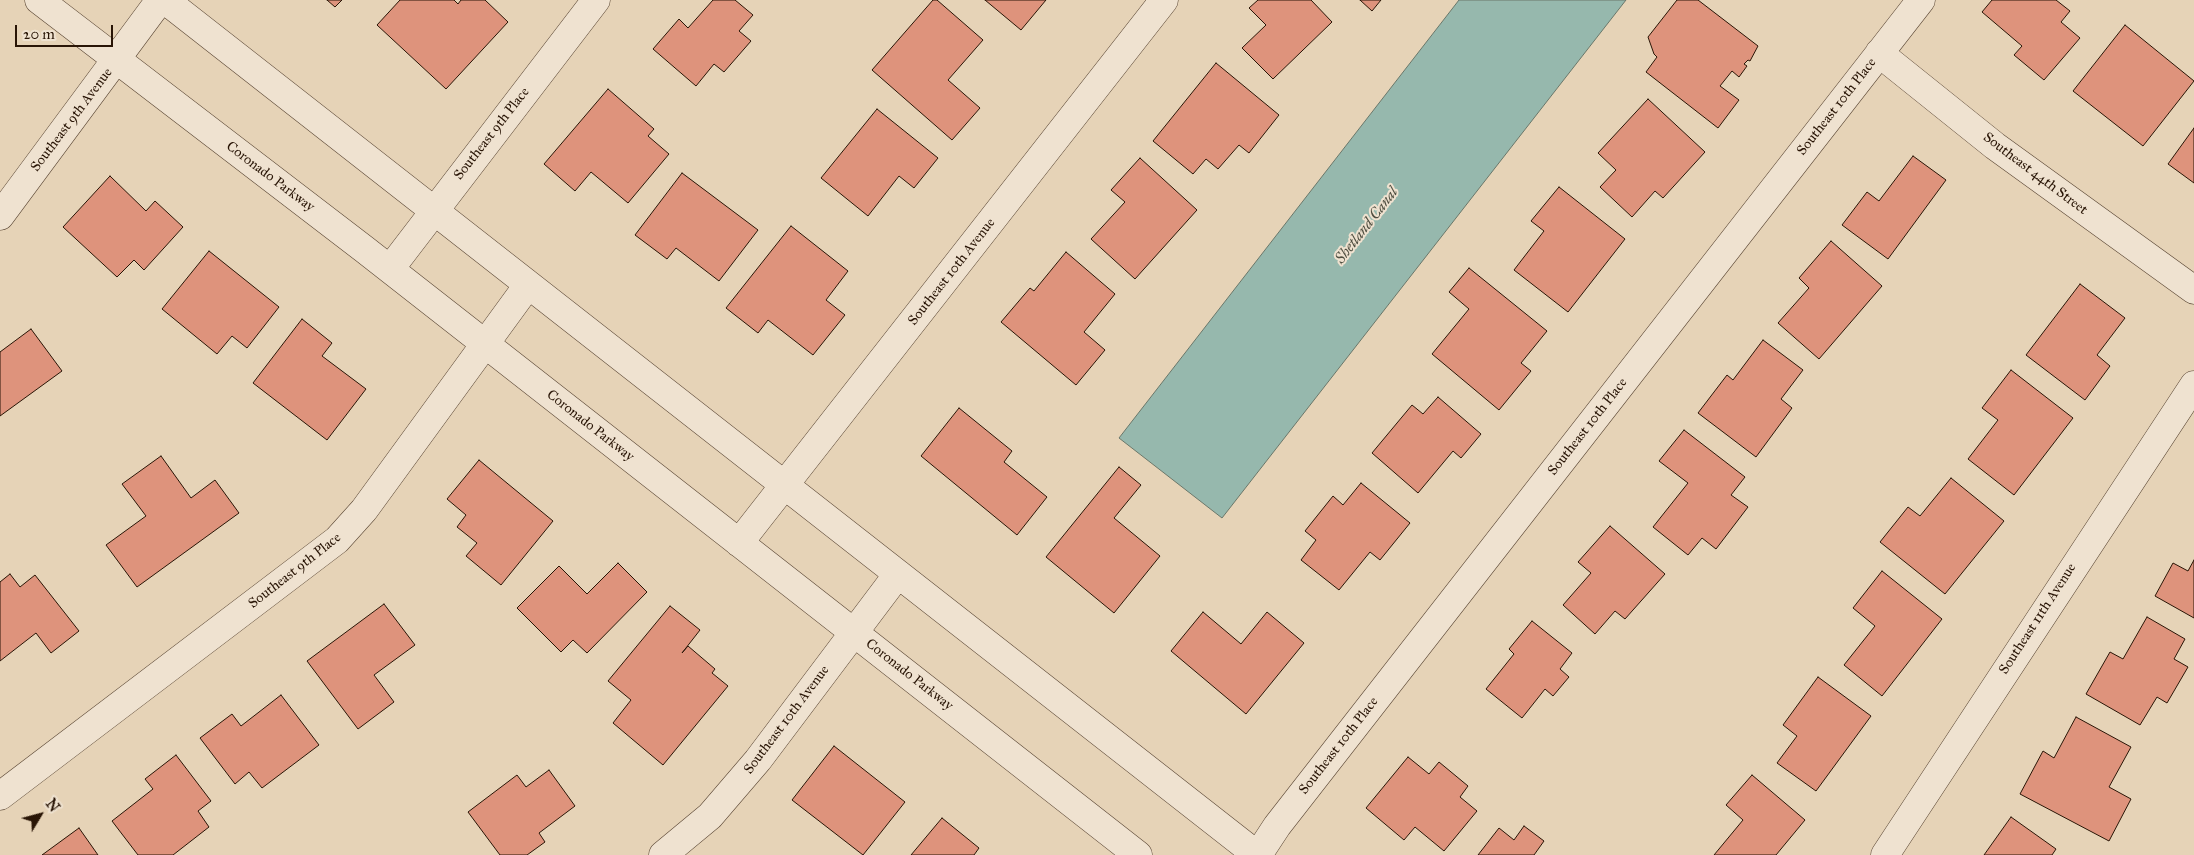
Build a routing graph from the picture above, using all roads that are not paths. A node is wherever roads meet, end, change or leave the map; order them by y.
1 (39, 0) edge
2 (160, 0) edge
3 (165, 0) edge
4 (596, 0) edge
5 (1164, 0) edge
6 (1920, 0) edge
7 (1879, 53) junction
8 (117, 60) junction
9 (433, 212) junction
10 (0, 216) edge
11 (390, 270) junction
12 (528, 285) junction
13 (2194, 290) edge
14 (484, 344) junction
15 (2194, 385) edge
16 (785, 486) junction
17 (740, 543) junction
18 (898, 574) junction
19 (854, 632) junction
20 (0, 796) edge
21 (663, 855) edge
22 (1138, 855) edge
23 (1258, 855) edge
24 (1885, 855) edge

1 - 8 street, Coronado Parkway
2 - 8 street, Southeast 9th Avenue
3 - 9 street
4 - 9 street, Southeast 9th Place
5 - 16 street, Southeast 10th Avenue
6 - 7 street, Southeast 10th Place
7 - 13 street, Southeast 44th Street
7 - 23 street, Southeast 10th Place
8 - 10 street, Southeast 9th Avenue
8 - 11 street, Coronado Parkway
9 - 11 street, Southeast 9th Place
9 - 12 street
11 - 14 street, Coronado Parkway
12 - 14 street, Southeast 9th Place
12 - 16 street
14 - 17 street, Coronado Parkway
14 - 20 street, Southeast 9th Place
15 - 24 street, Southeast 11th Avenue
16 - 17 street, Southeast 10th Avenue
16 - 18 street
17 - 19 street, Coronado Parkway
18 - 19 street, Southeast 10th Avenue
18 - 23 street
19 - 21 street, Southeast 10th Avenue
19 - 22 street, Coronado Parkway

